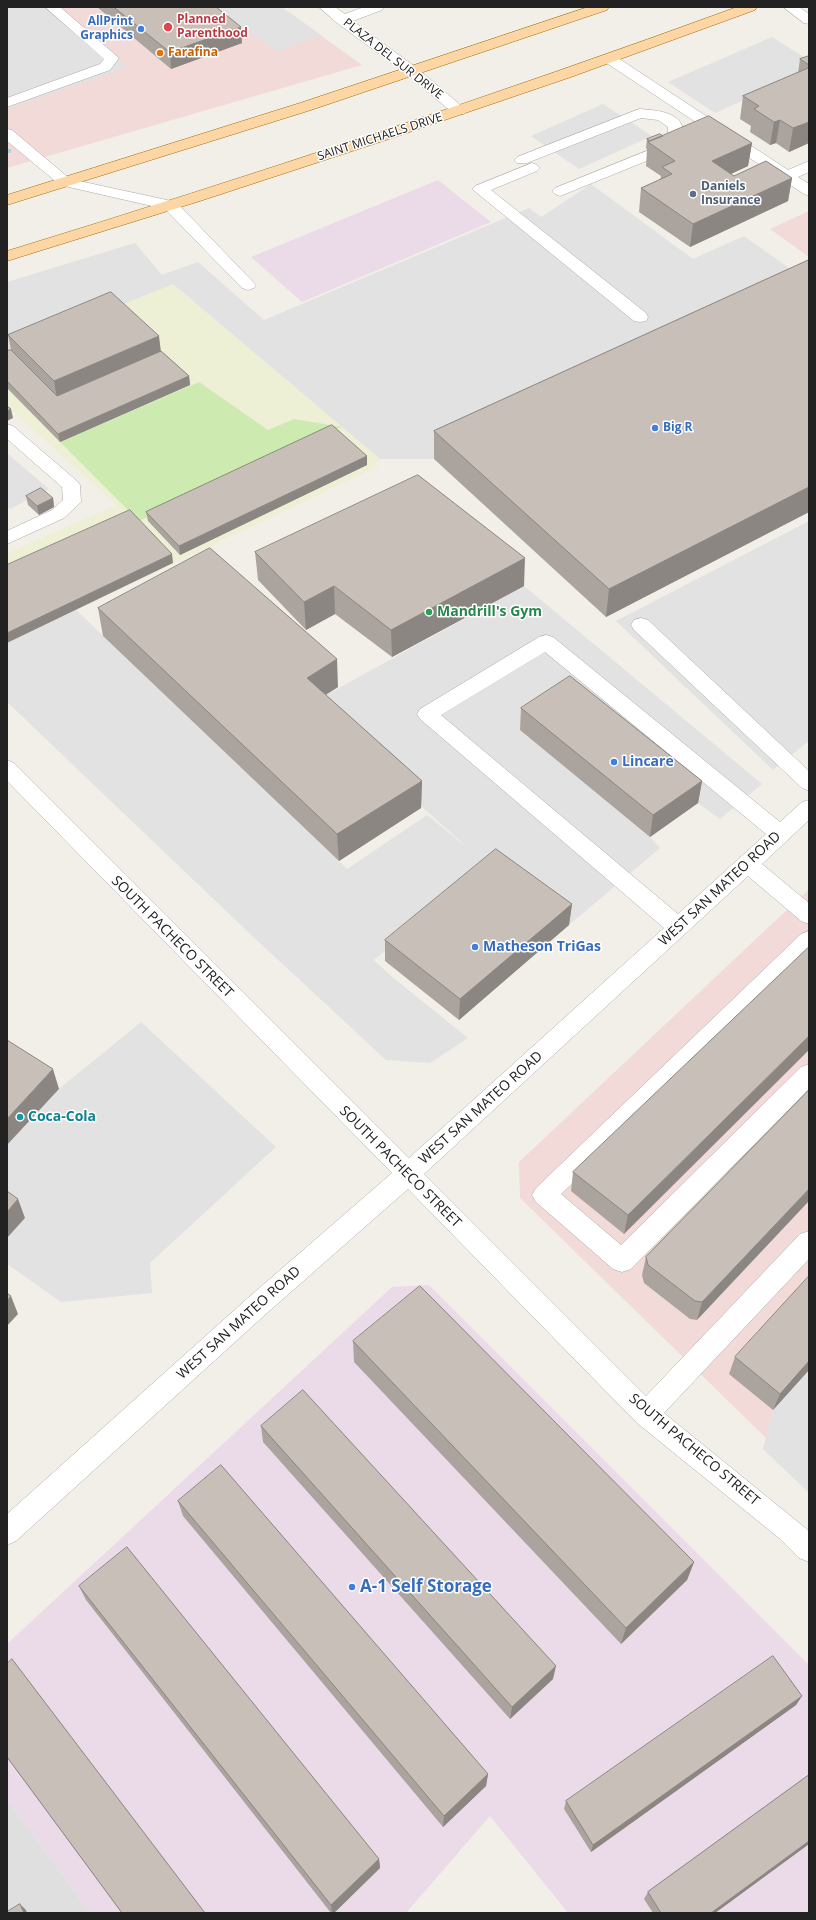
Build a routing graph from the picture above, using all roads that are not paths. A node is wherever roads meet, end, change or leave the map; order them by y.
1 (52, 7) edge
2 (326, 7) edge
3 (377, 7) edge
4 (602, 7) edge
5 (750, 7) edge
6 (790, 7) edge
7 (342, 20) junction
8 (809, 20) edge
9 (610, 59) junction
10 (413, 72) junction
11 (7, 103) edge
12 (459, 111) junction
13 (7, 133) edge
14 (809, 166) edge
15 (786, 176) junction
16 (65, 182) junction
17 (809, 190) edge
18 (560, 191) dead end
19 (7, 200) edge
20 (170, 205) junction
21 (7, 256) edge
22 (248, 285) dead end
23 (640, 317) dead end
24 (7, 430) edge
25 (10, 533) edge
26 (640, 625) dead end
27 (7, 768) edge
28 (809, 784) edge
29 (809, 808) edge
30 (780, 834) junction
31 (748, 864) junction
32 (809, 915) edge
33 (679, 928) junction
34 (809, 940) edge
35 (809, 1074) edge
36 (408, 1174) junction
37 (809, 1242) edge
38 (646, 1414) junction
39 (7, 1532) edge
40 (809, 1549) edge

1 - 11 street
2 - 7 street, PLAZA DEL SUR DRIVE
3 - 7 street
4 - 10 main road
5 - 9 main road, SAINT MICHAELS DRIVE
6 - 8 street
7 - 10 street, PLAZA DEL SUR DRIVE
9 - 12 main road, SAINT MICHAELS DRIVE
9 - 15 street
10 - 12 street, PLAZA DEL SUR DRIVE
10 - 16 main road
12 - 20 main road, SAINT MICHAELS DRIVE
13 - 16 street
14 - 15 street
15 - 17 street
16 - 19 main road
16 - 20 street
18 - 23 street
20 - 21 main road, SAINT MICHAELS DRIVE
20 - 22 street
24 - 25 street
26 - 28 street
27 - 36 street, SOUTH PACHECO STREET
29 - 30 street, WEST SAN MATEO ROAD
30 - 31 street, WEST SAN MATEO ROAD
30 - 33 street
31 - 32 street
31 - 33 street, WEST SAN MATEO ROAD
33 - 36 street, WEST SAN MATEO ROAD
34 - 35 street
36 - 38 street, SOUTH PACHECO STREET
36 - 39 street, WEST SAN MATEO ROAD
37 - 38 street
38 - 40 street, SOUTH PACHECO STREET

